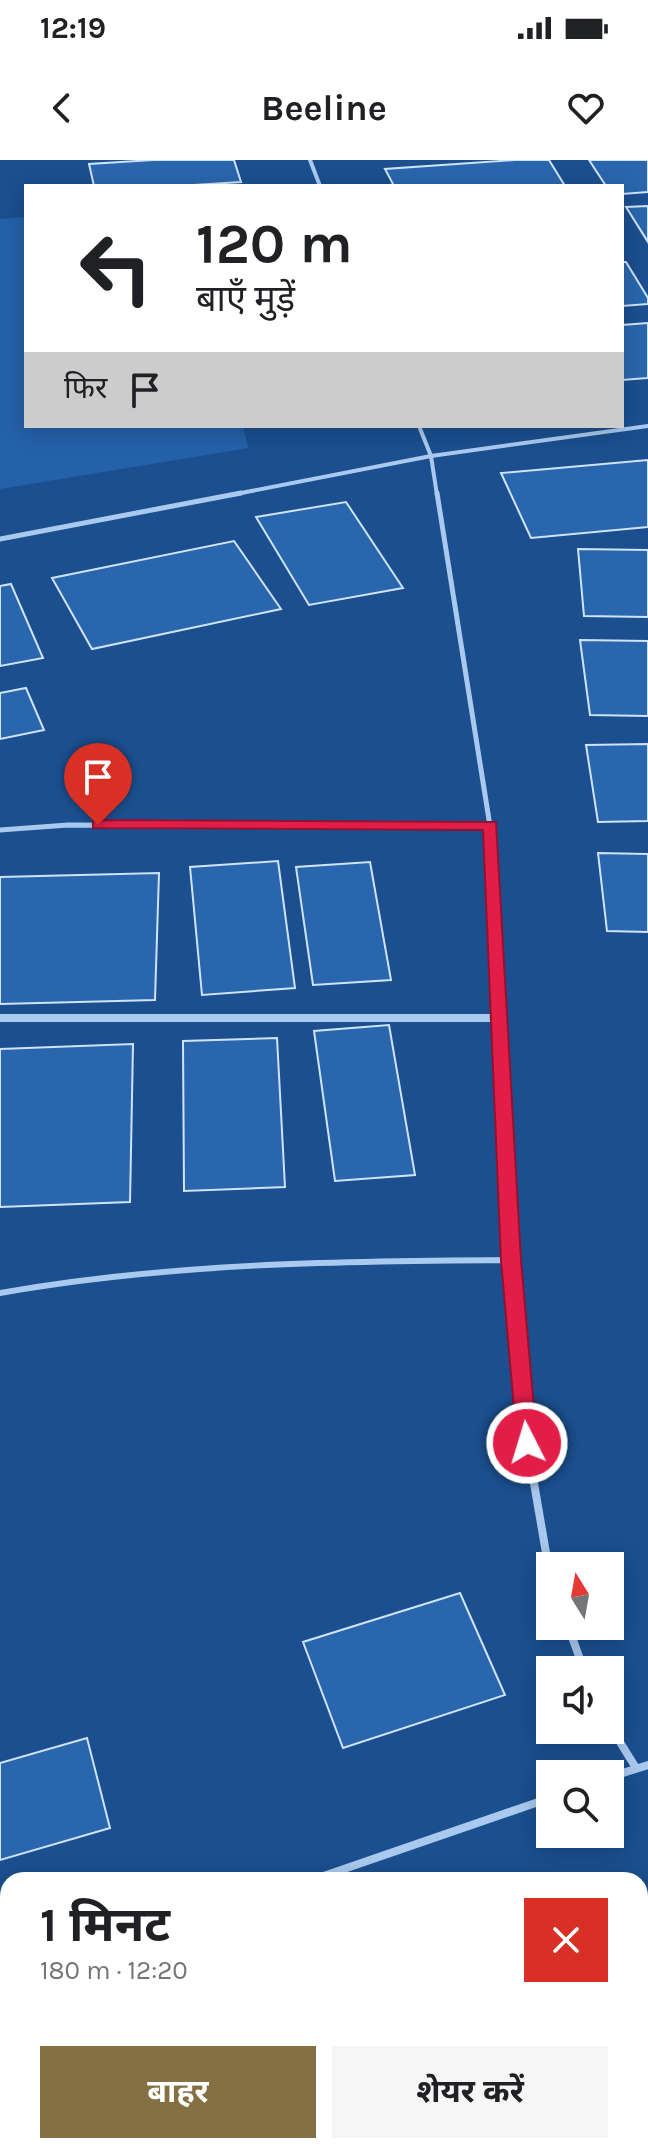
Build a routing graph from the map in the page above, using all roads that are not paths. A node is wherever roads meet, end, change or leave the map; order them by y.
1 (310, 160) edge
2 (319, 184) edge
3 (648, 426) edge
4 (420, 428) edge
5 (431, 456) junction
6 (0, 539) edge
7 (490, 826) junction
8 (0, 830) edge
9 (0, 1018) edge
10 (499, 1018) junction
11 (511, 1260) junction
12 (0, 1293) edge
13 (546, 1552) edge
14 (621, 1744) edge
15 (648, 1765) edge
16 (636, 1768) junction
17 (624, 1772) edge
18 (536, 1803) edge
19 (335, 1872) edge

1 - 2 lane
3 - 5 lane
4 - 5 lane
5 - 6 lane
5 - 7 lane
7 - 8 lane
7 - 10 lane
9 - 10 street
10 - 11 lane
11 - 12 lane
11 - 13 lane
14 - 16 lane
15 - 16 lane
16 - 17 lane
18 - 19 lane

